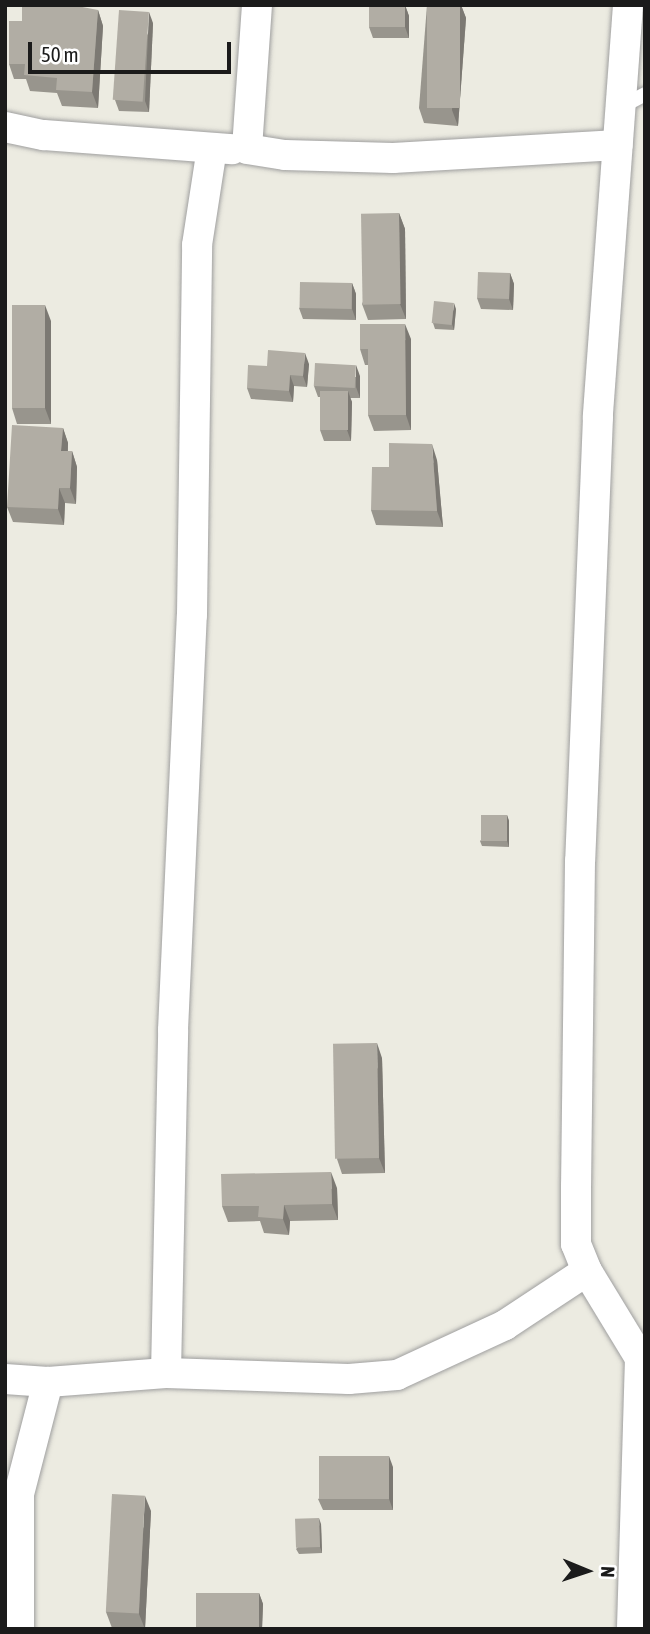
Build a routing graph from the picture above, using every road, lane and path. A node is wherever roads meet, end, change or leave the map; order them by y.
1 (257, 5) edge
2 (628, 5) edge
3 (632, 101) edge
4 (5, 127) edge
5 (618, 145) junction
6 (212, 148) junction
7 (247, 149) junction
8 (587, 1271) junction
9 (642, 1358) edge
10 (166, 1373) junction
11 (5, 1379) edge
12 (48, 1382) junction
13 (19, 1629) edge
14 (632, 1629) edge

1 - 7 street
2 - 3 street
3 - 5 street
4 - 6 street
5 - 7 street
5 - 8 street
6 - 7 street
6 - 10 street
8 - 9 street
8 - 10 street
9 - 14 street
10 - 12 street
11 - 12 street
12 - 13 street

